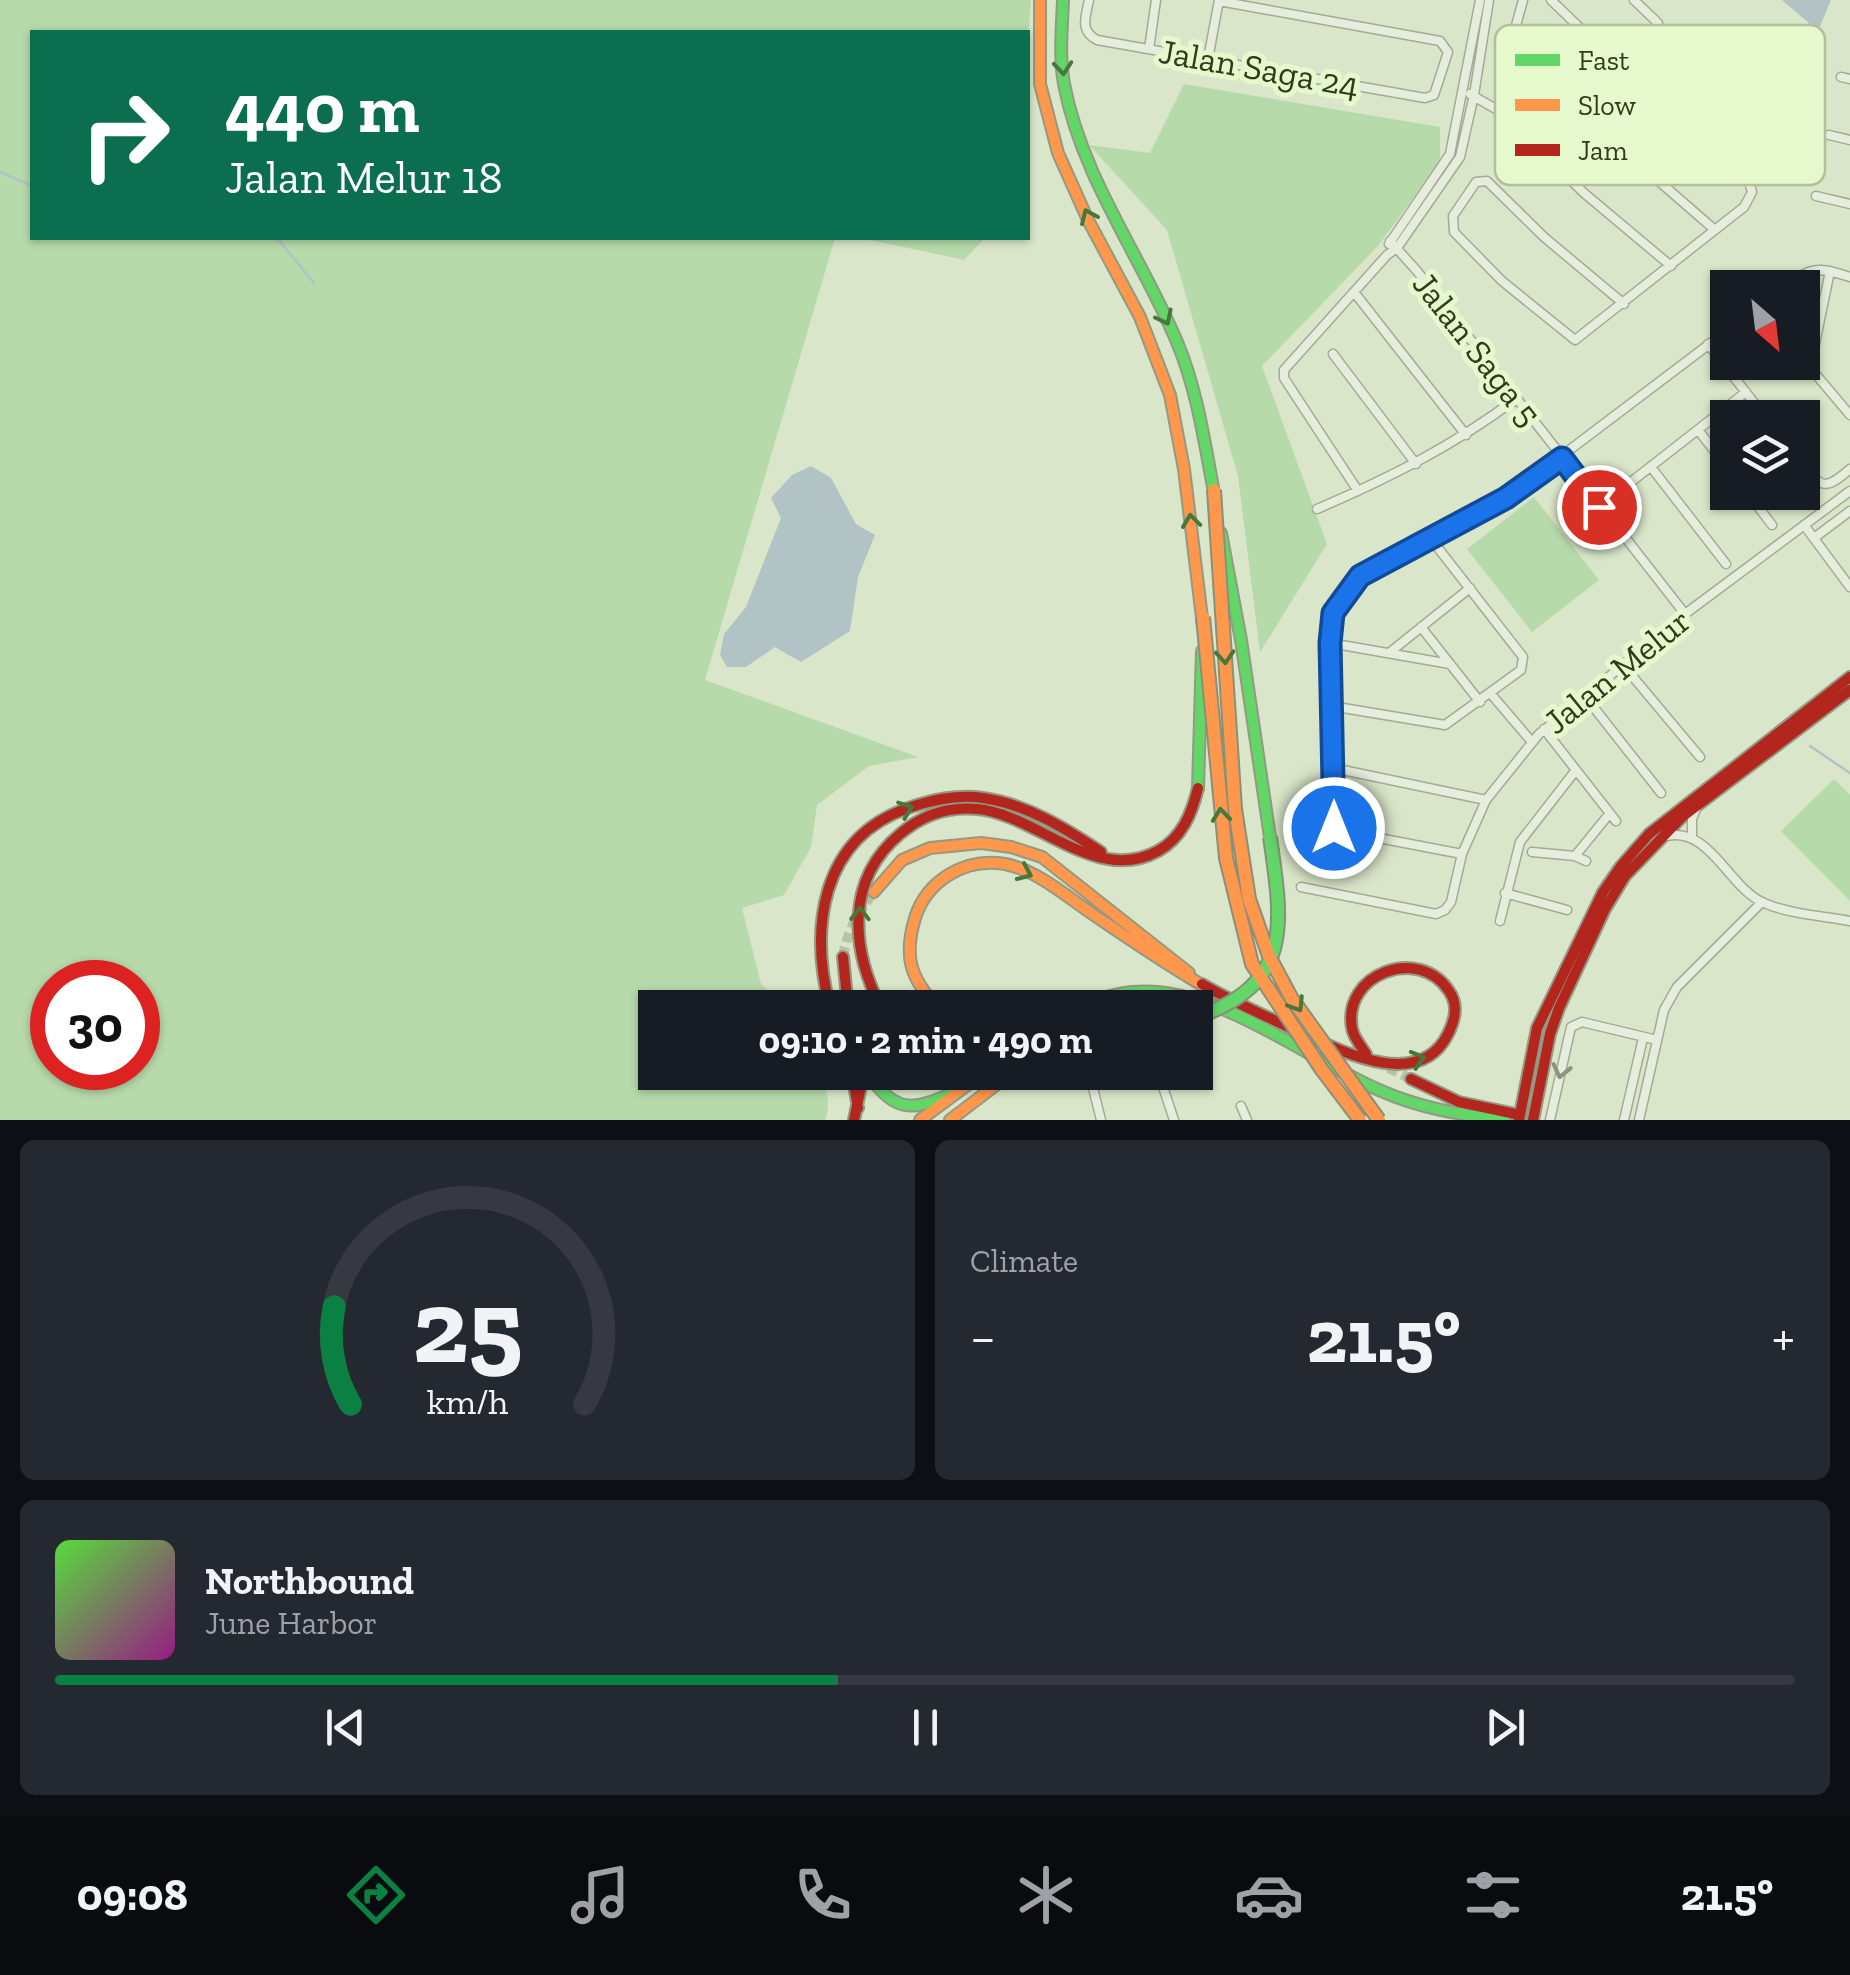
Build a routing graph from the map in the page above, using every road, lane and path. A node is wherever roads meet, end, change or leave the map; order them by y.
1 (1040, 0) edge
2 (1063, 0) edge
3 (1089, 0) edge
4 (1156, 0) edge
5 (1219, 0) edge
6 (1480, 0) edge
7 (1489, 0) edge
8 (1523, 0) edge
9 (1550, 0) edge
10 (1634, 0) edge
11 (1516, 25) edge
12 (1576, 25) edge
13 (1658, 25) edge
14 (1150, 49) junction
15 (1208, 59) junction
16 (1463, 93) junction
17 (1474, 94) junction
18 (1495, 108) edge
19 (1829, 135) dead end
20 (1850, 140) edge
21 (1577, 185) edge
22 (1665, 185) edge
23 (1750, 185) edge
24 (1816, 196) dead end
25 (1850, 204) edge
26 (1715, 230) junction
27 (1393, 245) junction
28 (1671, 266) junction
29 (1820, 271) edge
30 (1830, 271) junction
31 (1850, 277) edge
32 (1354, 292) junction
33 (1624, 304) junction
34 (1820, 320) edge
35 (1708, 344) joint
36 (1334, 354) dead end
37 (1820, 380) edge
38 (1746, 392) junction
39 (1517, 398) junction
40 (1752, 400) edge
41 (1850, 416) edge
42 (1698, 430) junction
43 (1466, 435) junction
44 (1710, 445) edge
45 (1562, 458) junction
46 (1416, 464) junction
47 (1651, 467) junction
48 (1850, 469) edge
49 (1820, 483) edge
50 (1214, 490) junction
51 (1358, 491) junction
52 (1850, 491) edge
53 (1599, 507) junction
54 (1318, 509) dead end
55 (1761, 510) edge
56 (1850, 512) edge
57 (1772, 524) dead end
58 (1804, 525) junction
59 (1431, 538) junction
60 (1814, 538) junction
61 (1726, 564) dead end
62 (1850, 587) edge
63 (1470, 588) junction
64 (1684, 614) junction
65 (1203, 618) junction
66 (1421, 627) junction
67 (1330, 643) junction
68 (1388, 653) junction
69 (1450, 664) junction
70 (1623, 665) junction
71 (1850, 678) edge
72 (1850, 690) edge
73 (1491, 694) junction
74 (1584, 695) junction
75 (1480, 702) junction
76 (1331, 706) junction
77 (1803, 719) junction
78 (1544, 729) junction
79 (1532, 742) junction
80 (1700, 757) dead end
81 (1333, 768) junction
82 (1576, 770) junction
83 (1660, 794) dead end
84 (1486, 800) junction
85 (1698, 806) junction
86 (1306, 824) dead end
87 (1334, 828) junction
88 (1692, 837) junction
89 (1659, 839) junction
90 (1532, 852) dead end
91 (1462, 854) junction
92 (1574, 856) junction
93 (1111, 859) junction
94 (1586, 861) dead end
95 (1301, 887) dead end
96 (874, 892) tunnel mouth
97 (1505, 892) junction
98 (1762, 902) junction
99 (1567, 910) dead end
100 (1500, 922) dead end
101 (1850, 922) edge
102 (843, 958) tunnel mouth
103 (1207, 988) junction
104 (824, 990) edge
105 (846, 990) edge
106 (872, 990) edge
107 (924, 990) edge
108 (1213, 1006) edge
109 (1213, 1012) edge
110 (1643, 1038) junction
111 (1657, 1040) junction
112 (1366, 1054) dead end
113 (1411, 1079) tunnel mouth
114 (1525, 1089) junction
115 (877, 1090) edge
116 (959, 1090) joint
117 (991, 1090) edge
118 (1094, 1090) edge
119 (1164, 1090) edge
120 (1240, 1106) dead end
121 (1449, 1116) edge
122 (1495, 1117) edge
123 (1524, 1119) edge
124 (920, 1120) edge
125 (950, 1120) edge
126 (1101, 1120) edge
127 (1174, 1120) edge
128 (1247, 1120) edge
129 (1360, 1120) edge
130 (1379, 1120) edge
131 (1550, 1120) edge
132 (1624, 1120) edge
133 (1639, 1120) edge

65 -> 1 main road
2 -> 50 main road
3 - 14 street, Jalan Saga 24
4 - 14 street
5 - 15 street
5 - 15 street, Jalan Saga 24
6 - 16 street
7 - 17 street
8 - 11 street
9 - 12 street
10 - 13 street
14 - 15 street, Jalan Saga 24
16 - 17 street
16 - 27 street
17 - 18 street
17 - 27 street
19 - 20 street
21 - 28 street
22 - 26 street
23 - 26 street
24 - 25 street
26 - 28 street
27 - 32 street
27 - 39 street, Jalan Saga 5
28 - 33 street
29 - 30 street
30 - 31 street
30 - 34 street
32 - 43 street
32 - 51 street
33 - 33 street
35 - 38 street
35 - 45 street
36 - 46 street
37 - 41 street
38 - 40 street
38 - 42 street
39 - 43 street
39 - 45 street, Jalan Saga 5
42 - 44 street
42 - 47 street
43 - 46 street
45 - 53 street, Jalan Saga 5
45 - 59 street
46 - 51 street
47 - 53 street
47 - 61 street
48 - 49 street
50 - 109 main road, bridge
50 -> 130 main road, bridge
51 - 54 street
52 - 58 street, Jalan Melur
53 - 64 street, Jalan Saga 5
55 - 57 street
56 - 60 street
58 - 60 street
58 - 64 street, Jalan Melur
59 - 63 street
59 - 67 street
60 - 62 street
63 - 66 street
63 - 73 street
64 - 70 street, Jalan Melur
65 - 93 main road, bridge
129 -> 65 main road, bridge
66 - 68 street
66 - 69 street
67 - 68 street
67 - 76 street
68 - 69 street
69 - 75 street
70 - 74 street, Jalan Melur
70 - 80 street
71 - 77 main road
72 - 77 main road
73 - 75 street
73 - 79 street
74 - 78 street, Jalan Melur
74 - 83 street
75 - 76 street
76 - 81 street
77 - 85 main road
77 - 114 main road
78 - 79 street, Jalan Melur
78 - 82 street
79 - 84 street, Jalan Melur
81 - 84 street
81 - 87 street
82 - 92 street
82 - 97 street
84 - 91 street, Jalan Melur
85 - 88 street
85 - 89 main road
86 - 87 street
87 - 91 street
88 - 89 street
88 - 98 street
89 - 123 main road
90 - 92 street
91 - 95 street, Jalan Melur
92 - 94 street
104 -> 93 main road
106 -> 93 main road
96 - 103 main road
97 - 99 street
97 - 100 street
98 - 101 street
98 - 111 street
102 - 105 main road
107 -> 103 main road
103 -> 112 main road
108 - 121 main road
110 - 111 street
110 -> 131 street
110 - 132 street
111 - 133 street
113 - 122 main road
114 - 122 main road
114 - 123 main road
115 - 116 main road
116 - 124 main road
117 - 125 main road
118 - 126 street
119 - 127 street
120 - 128 street
121 - 122 main road
122 - 123 main road

